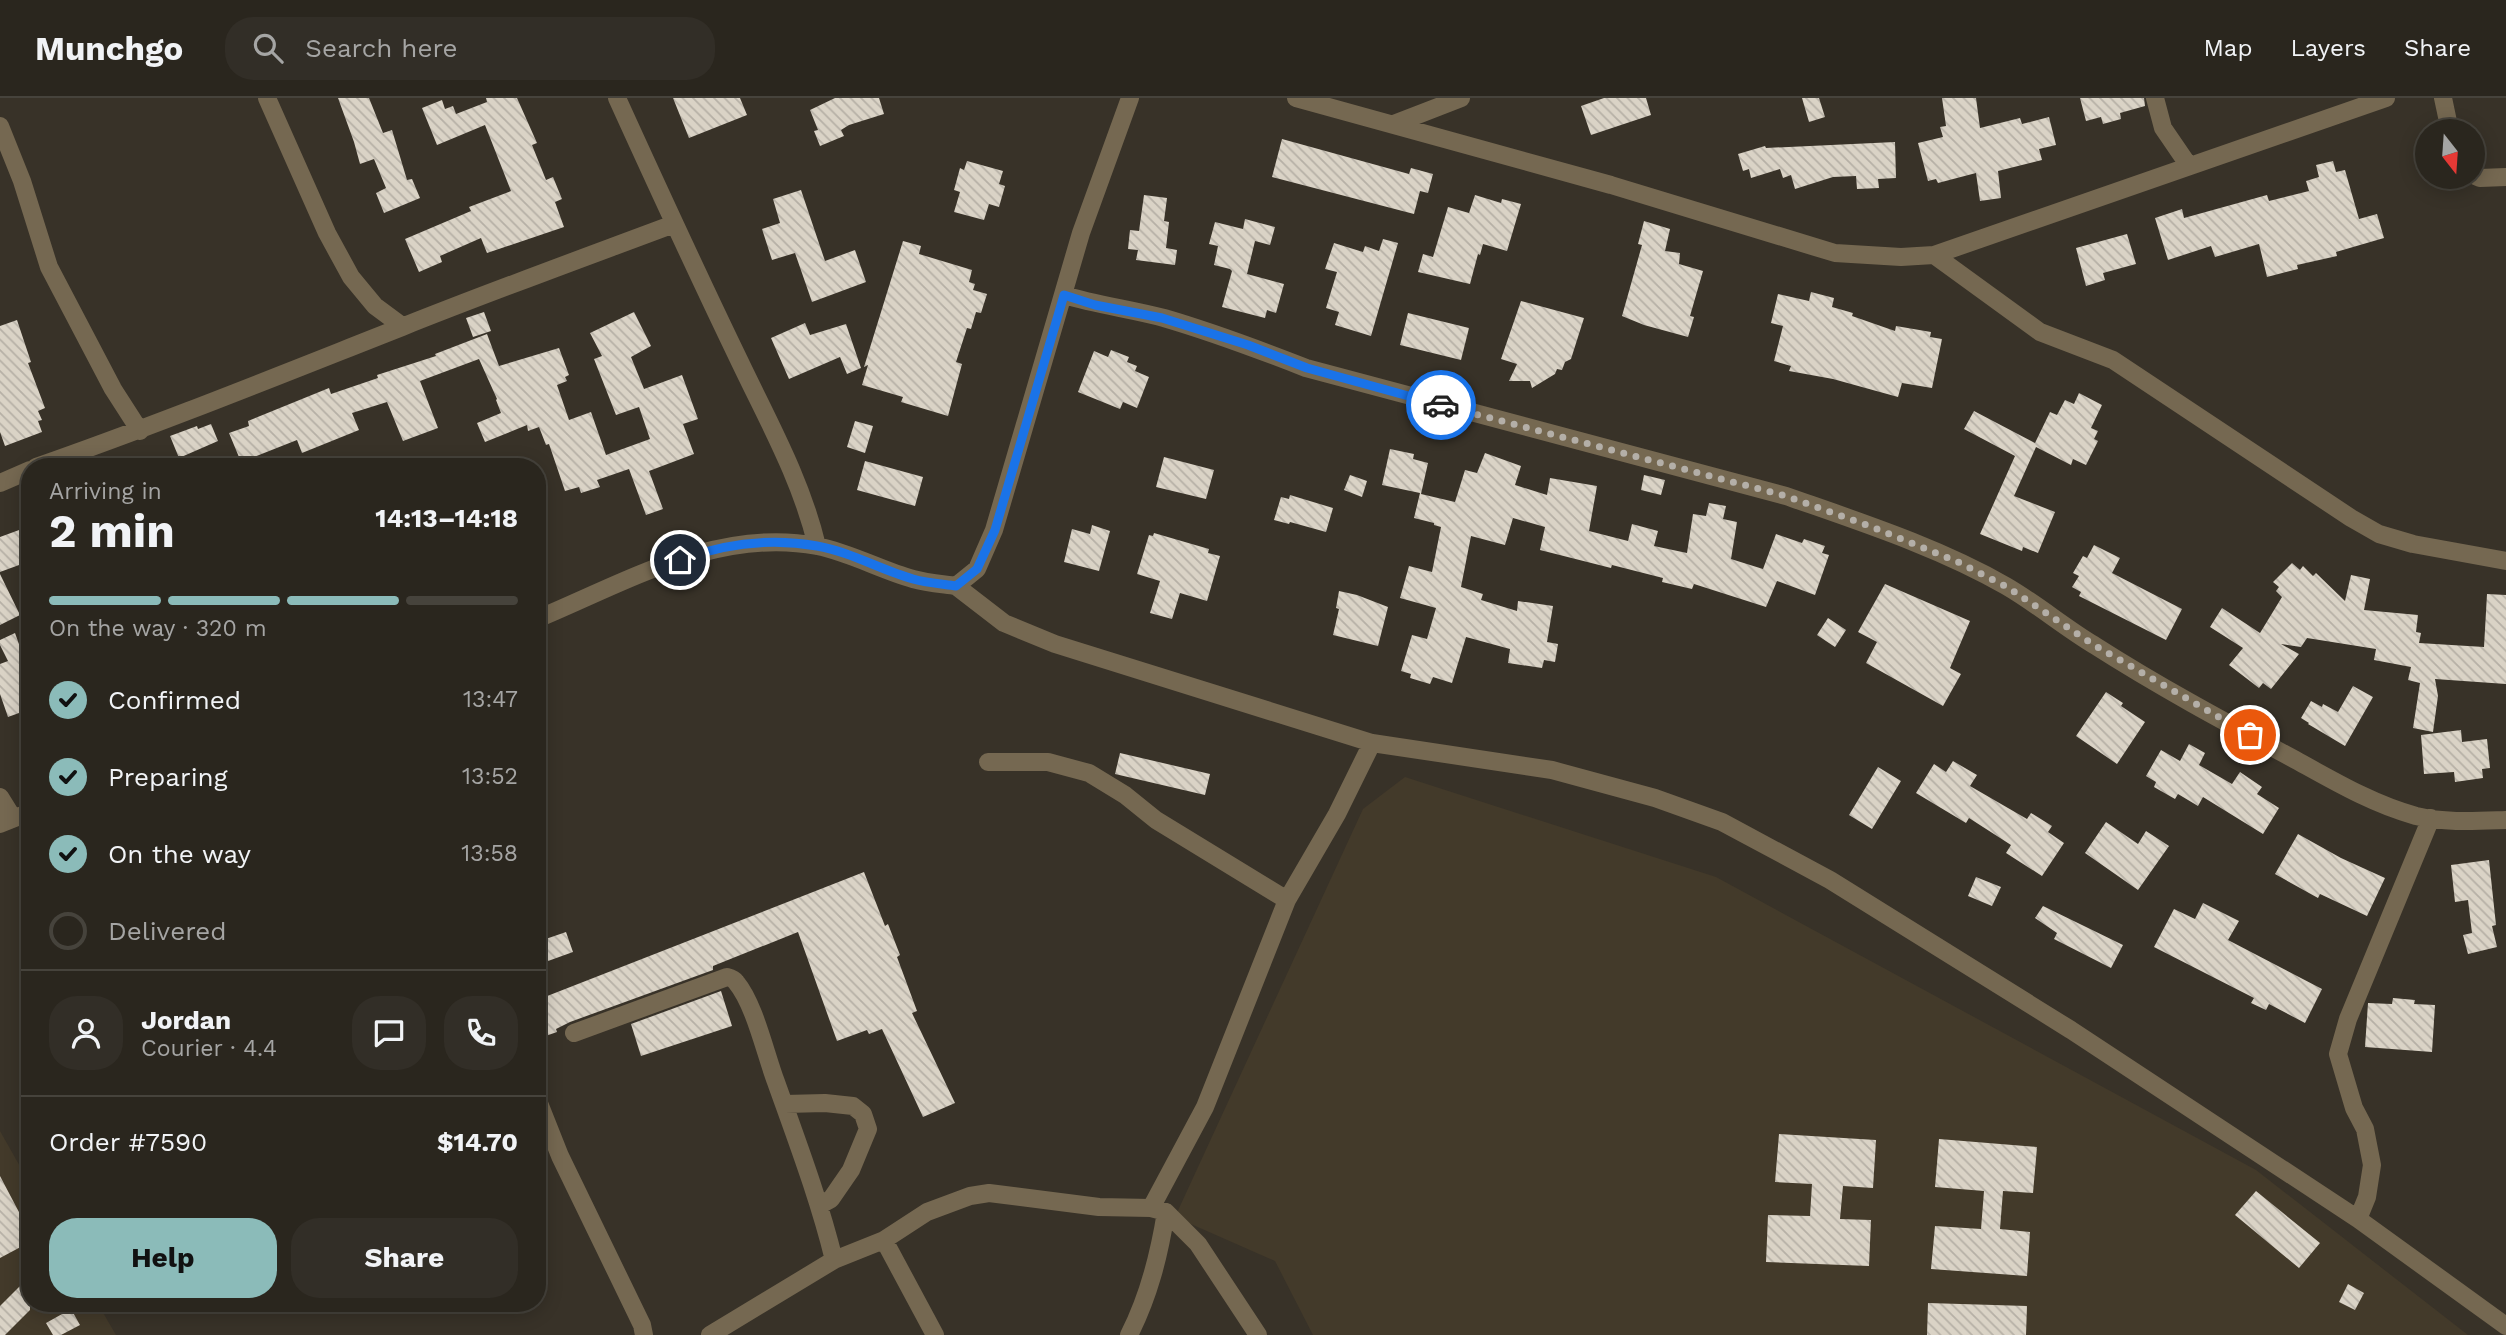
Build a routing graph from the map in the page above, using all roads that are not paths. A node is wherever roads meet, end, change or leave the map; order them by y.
1 (267, 98) edge
2 (617, 98) edge
3 (1130, 98) edge
4 (1296, 98) edge
5 (1461, 98) edge
6 (2155, 98) edge
7 (2386, 98) edge
8 (2444, 98) edge
9 (2448, 119) edge
10 (1394, 124) junction
11 (0, 126) edge
12 (2189, 166) junction
13 (2506, 177) edge
14 (2485, 178) edge
15 (674, 224) junction
16 (1934, 255) junction
17 (1064, 295) junction
18 (402, 326) junction
19 (140, 431) junction
20 (62, 458) edge
21 (21, 474) edge
22 (0, 483) edge
23 (817, 546) junction
24 (2506, 561) edge
25 (956, 586) junction
26 (546, 615) edge
27 (1372, 743) junction
28 (988, 762) dead end
29 (0, 796) edge
30 (14, 818) edge
31 (2431, 818) junction
32 (2506, 820) edge
33 (1287, 900) junction
34 (573, 1033) dead end
35 (785, 1104) junction
36 (546, 1121) edge
37 (820, 1205) junction
38 (1158, 1210) junction
39 (2358, 1219) junction
40 (884, 1240) junction
41 (835, 1260) junction
42 (2506, 1326) edge
43 (644, 1335) edge
44 (710, 1335) edge
45 (934, 1335) edge
46 (1129, 1335) edge
47 (1258, 1335) edge

1 - 18 street
2 - 15 street
3 - 17 street
4 - 10 street
5 - 10 street
6 - 12 street
7 - 12 street
8 - 9 street
10 - 16 street
11 - 19 street
12 - 16 street
13 - 14 street
15 - 18 street
15 - 23 street
16 - 24 street
17 - 25 street
17 - 31 street
18 - 19 street
19 - 20 street
21 - 22 street
23 - 25 street
23 - 26 street
25 - 27 street
27 - 33 street
27 - 39 street
28 - 33 street
29 - 30 street
31 - 32 street
31 - 39 street
33 - 38 street
34 - 35 street
35 - 37 street
35 - 37 street
36 - 43 street
37 - 41 street
38 - 40 street
38 - 46 street
38 - 47 street
39 - 42 street
40 - 41 street
40 - 45 street
41 - 44 street

